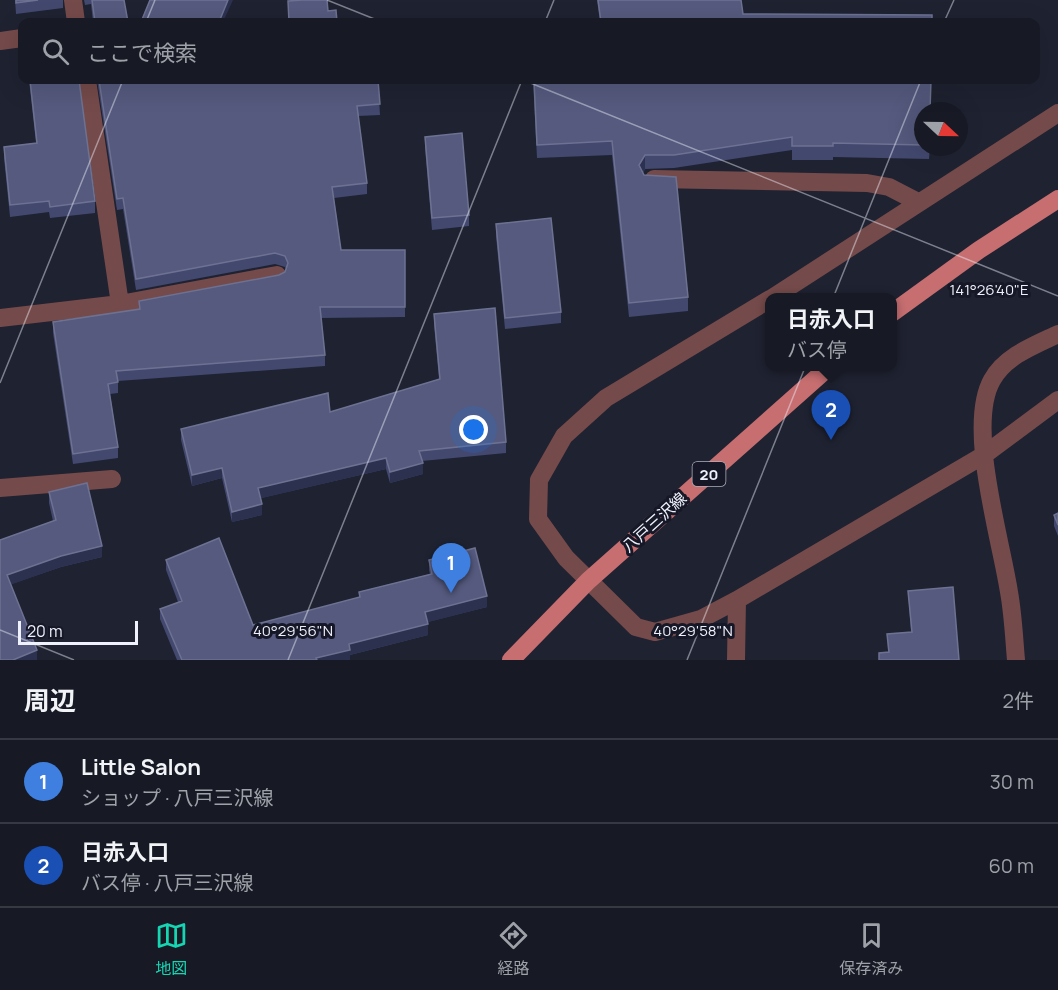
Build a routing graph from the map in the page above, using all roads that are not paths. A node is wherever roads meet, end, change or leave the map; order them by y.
1 (73, 0) edge
2 (75, 18) edge
3 (18, 38) edge
4 (0, 40) edge
5 (88, 84) edge
6 (1058, 113) edge
7 (650, 179) edge
8 (1058, 199) edge
9 (918, 202) junction
10 (277, 275) edge
11 (779, 293) edge
12 (765, 302) edge
13 (120, 304) junction
14 (897, 309) edge
15 (0, 318) edge
16 (1058, 334) edge
17 (824, 371) edge
18 (1058, 400) edge
19 (984, 455) junction
20 (112, 479) dead end
21 (0, 488) edge
22 (588, 581) junction
23 (737, 600) junction
24 (511, 660) edge
25 (736, 660) edge
26 (1016, 660) edge

1 - 2 street
3 - 4 street
5 - 13 street
6 - 9 street
7 - 9 street
8 - 14 main road
9 - 11 street
10 - 13 street
12 - 22 street
13 - 15 street
16 - 19 street
17 - 22 main road, 八戸三沢線 / 20
18 - 19 street
19 - 23 street
19 - 26 street
20 - 21 street
22 - 23 street
22 - 24 main road, 八戸三沢線 / 20
23 - 25 street

